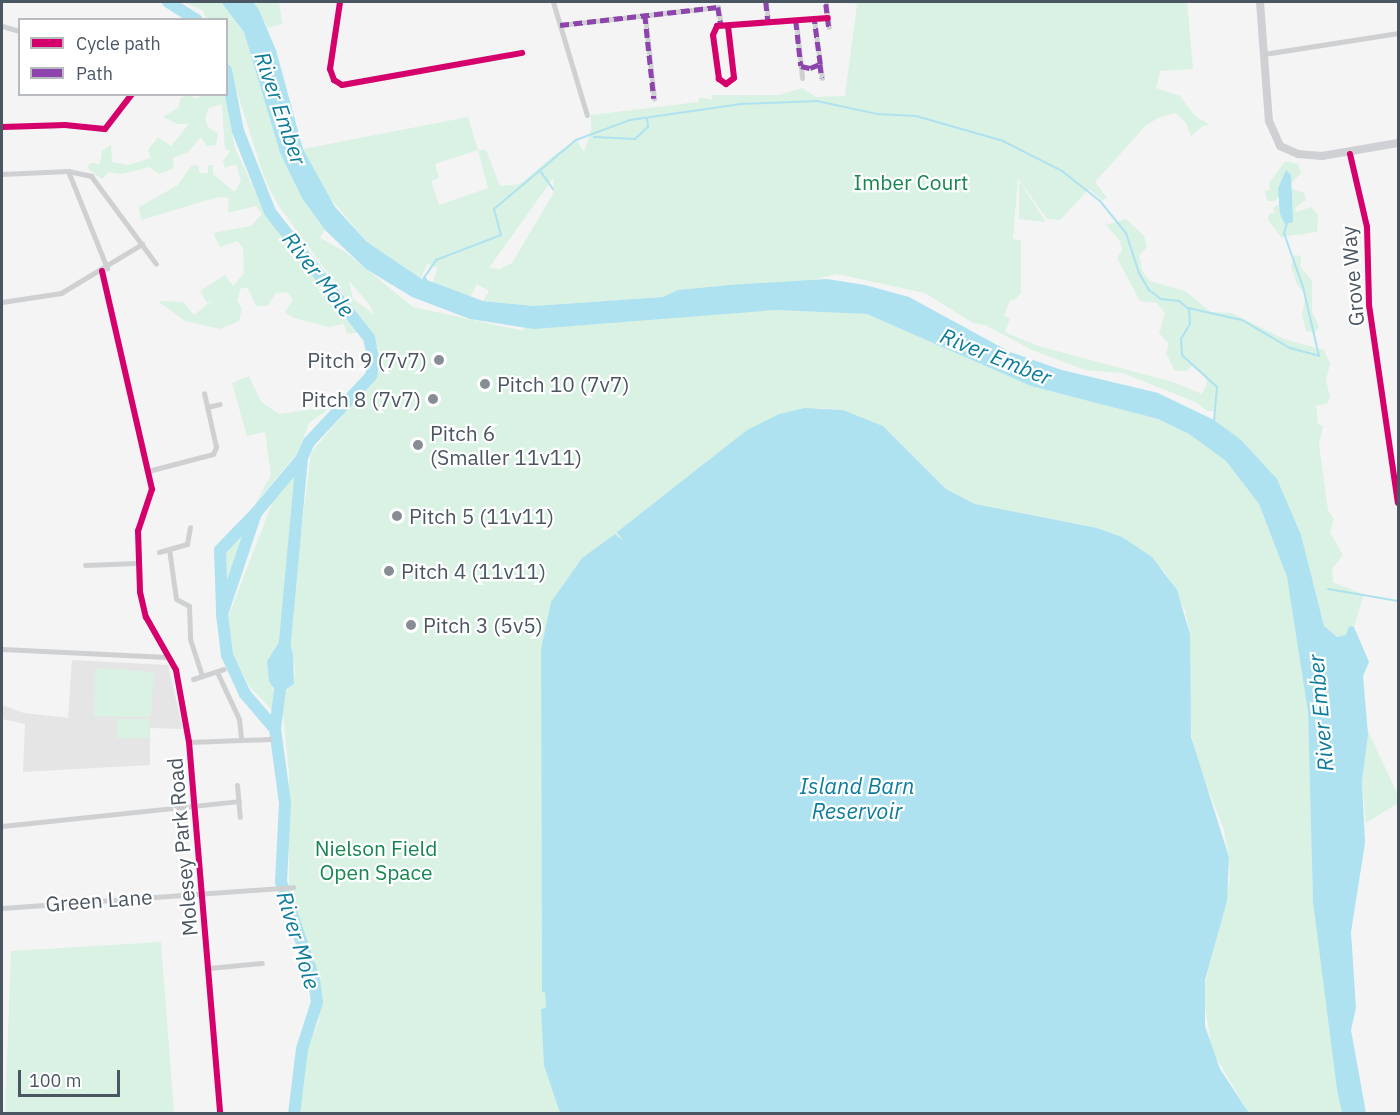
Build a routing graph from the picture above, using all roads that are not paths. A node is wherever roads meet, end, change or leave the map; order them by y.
1 (340, 2) edge
2 (553, 2) edge
3 (766, 2) edge
4 (1260, 2) edge
5 (826, 4) dead end
6 (645, 15) junction
7 (828, 18) junction
8 (814, 19) junction
9 (768, 21) junction
10 (796, 21) junction
11 (560, 25) junction
12 (721, 25) junction
13 (2, 26) edge
14 (728, 26) junction
15 (829, 27) dead end
16 (18, 30) edge
17 (1398, 33) edge
18 (522, 53) dead end
19 (1264, 54) junction
20 (820, 64) junction
21 (801, 66) junction
22 (802, 78) dead end
23 (822, 78) dead end
24 (130, 96) edge
25 (654, 99) dead end
26 (586, 115) dead end
27 (2, 127) edge
28 (1398, 143) edge
29 (1350, 154) junction
30 (68, 171) junction
31 (2, 174) edge
32 (142, 244) junction
33 (156, 264) dead end
34 (104, 270) junction
35 (2, 302) edge
36 (204, 393) dead end
37 (220, 404) dead end
38 (207, 407) junction
39 (148, 471) junction
40 (1398, 503) edge
41 (190, 527) dead end
42 (169, 549) junction
43 (159, 552) dead end
44 (137, 563) junction
45 (86, 565) dead end
46 (2, 650) edge
47 (167, 657) junction
48 (201, 676) junction
49 (193, 679) dead end
50 (241, 737) junction
51 (270, 739) dead end
52 (189, 742) junction
53 (237, 785) dead end
54 (239, 801) junction
55 (194, 805) junction
56 (240, 817) dead end
57 (2, 826) edge
58 (291, 887) dead end
59 (205, 894) junction
60 (2, 908) edge
61 (262, 963) dead end
62 (209, 968) junction
63 (220, 1113) edge

1 - 18 street
2 - 11 street
3 - 9 street
4 - 19 main road
5 - 7 street
6 - 11 street
6 - 12 street
6 - 25 street
7 - 8 street
7 - 15 street
8 - 10 street
8 - 20 street
9 - 10 street
9 - 14 street
10 - 21 street
11 - 26 street
12 - 14 street
12 - 14 street
13 - 16 street
17 - 19 street
19 - 29 main road
20 - 21 street
20 - 23 street
21 - 22 street
24 - 27 street
28 - 29 main road
29 - 40 street, Grove Way
30 - 31 street
30 - 32 street
30 - 34 street, Molesey Park Road
32 - 33 street
32 - 34 street
34 - 35 street
34 - 39 street, Molesey Park Road
36 - 38 street
37 - 38 street
38 - 39 street
39 - 44 street, Molesey Park Road
41 - 42 street
42 - 43 street
42 - 48 street
44 - 45 street
44 - 47 street, Molesey Park Road
46 - 47 street
47 - 52 street, Molesey Park Road
48 - 49 street
48 - 50 street
50 - 51 street
50 - 52 street
52 - 55 street, Molesey Park Road
53 - 54 street
54 - 55 street
54 - 56 street
55 - 57 street
55 - 59 street, Molesey Park Road
58 - 59 street, Green Lane
59 - 60 street, Green Lane
59 - 62 street, Molesey Park Road
61 - 62 street
62 - 63 street, Molesey Park Road

